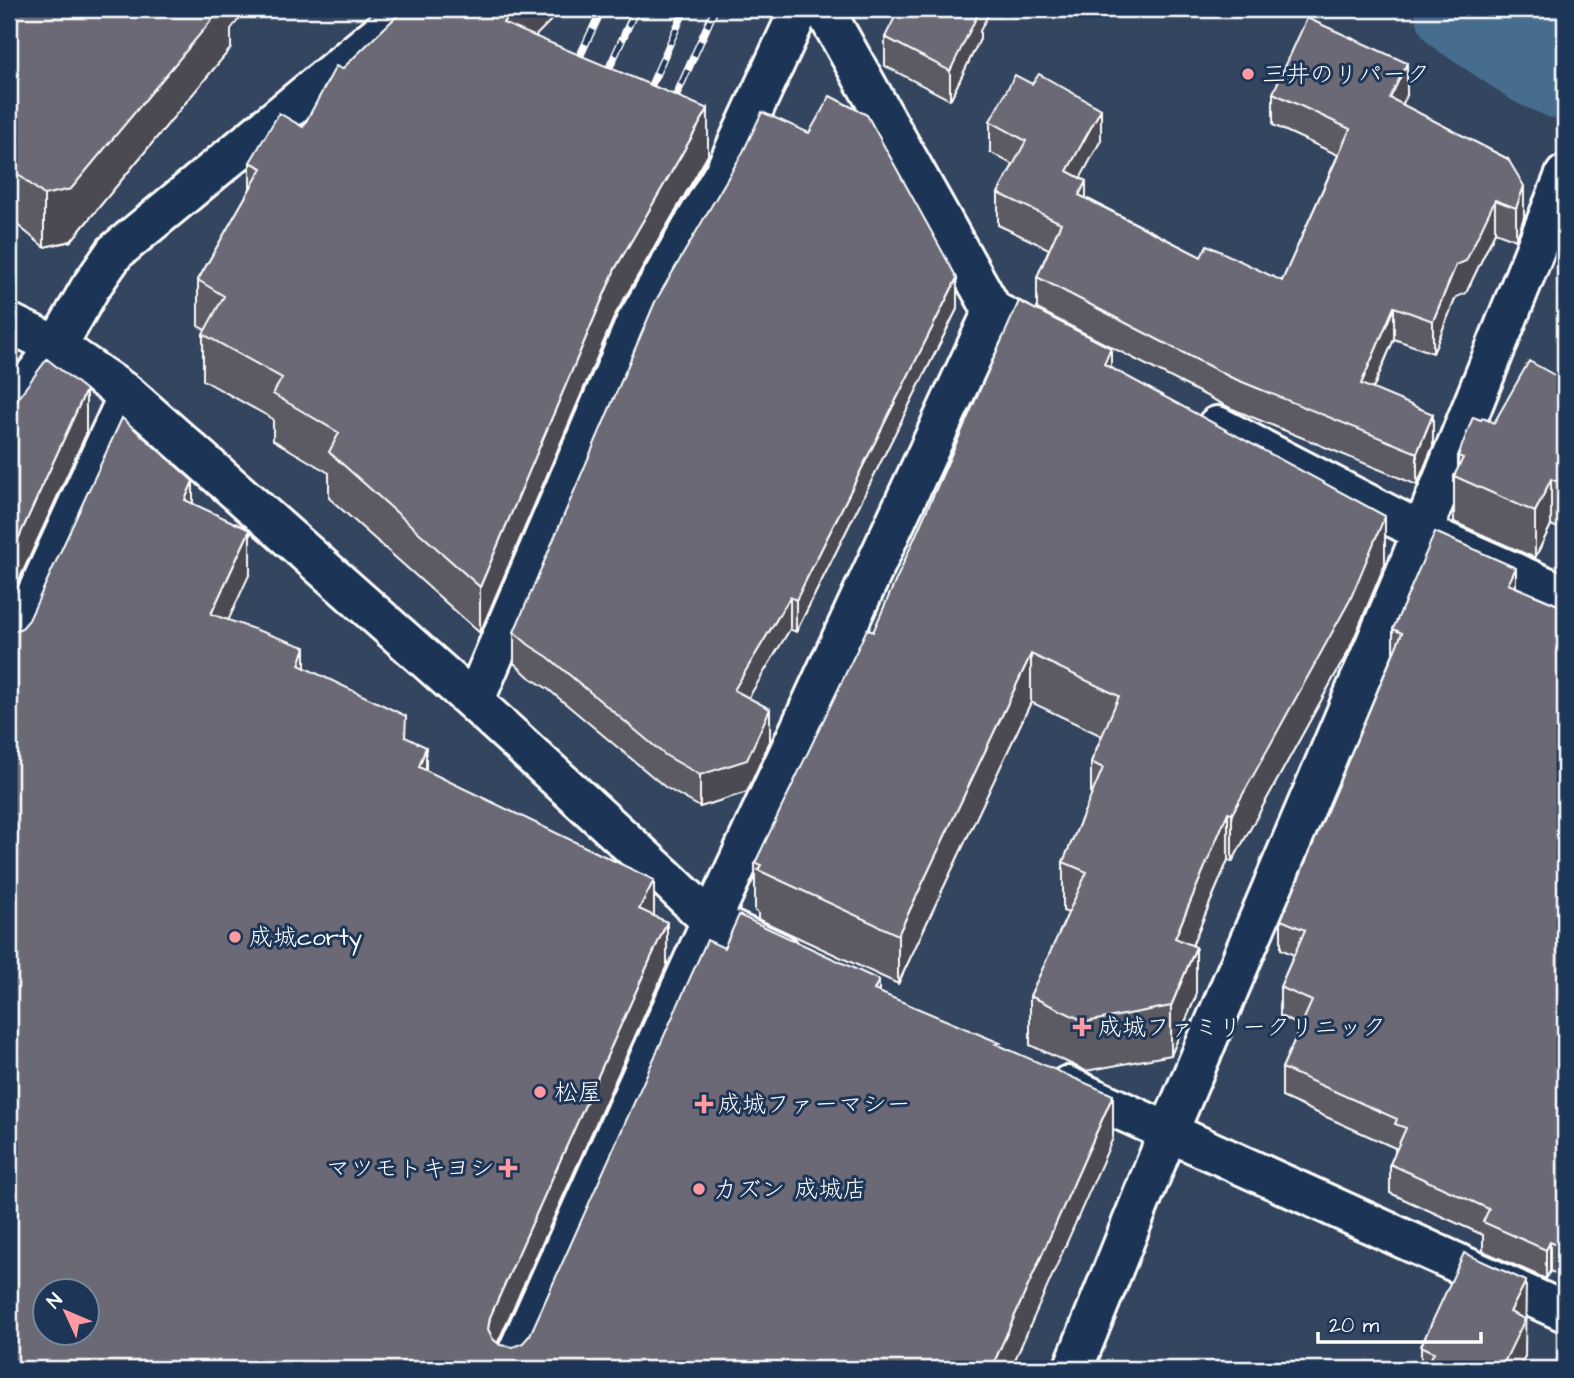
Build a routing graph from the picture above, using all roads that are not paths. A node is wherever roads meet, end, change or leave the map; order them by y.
1 (408, 9) edge
2 (800, 9) edge
3 (824, 9) edge
4 (1565, 175) edge
5 (993, 311) junction
6 (9, 323) edge
7 (1043, 336) edge
8 (57, 346) junction
9 (128, 395) junction
10 (9, 410) edge
11 (1192, 413) edge
12 (1422, 531) junction
13 (1565, 595) edge
14 (9, 654) edge
15 (474, 702) junction
16 (711, 921) junction
17 (813, 968) edge
18 (1041, 1074) edge
19 (1168, 1133) junction
20 (1565, 1312) edge
21 (510, 1369) edge
22 (1073, 1369) edge

1 - 8 street
2 - 15 street
3 - 5 street
4 - 12 street
5 - 7 street
5 - 16 street
6 - 8 street
8 - 9 street
8 - 10 street
9 - 14 street
9 - 15 street
11 - 12 street
12 - 13 street
12 - 19 street
15 - 16 street
16 - 17 street
16 - 21 street
18 - 19 street
19 - 20 street
19 - 22 street

